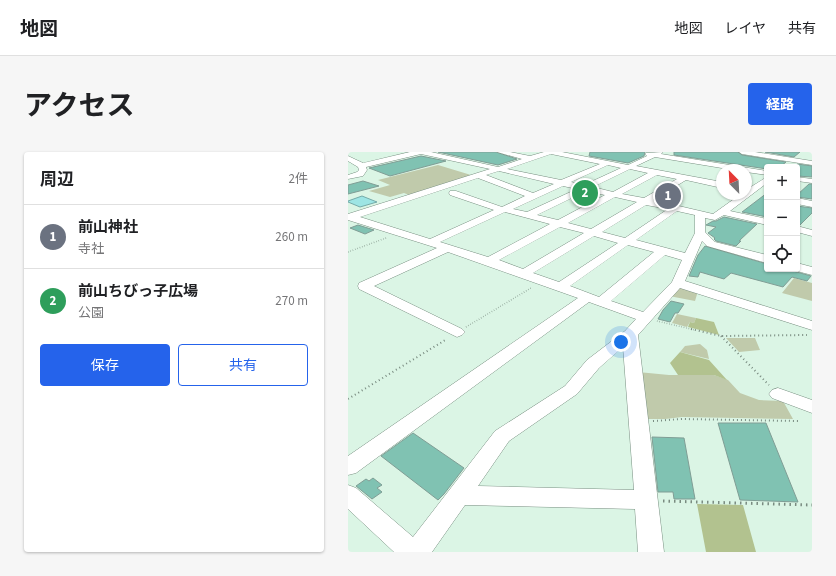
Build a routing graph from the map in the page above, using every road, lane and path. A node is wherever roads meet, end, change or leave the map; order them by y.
1 (424, 152) edge
2 (500, 152) edge
3 (551, 152) edge
4 (637, 152) edge
5 (742, 152) edge
6 (658, 153) edge
7 (802, 153) dead end
8 (708, 154) dead end
9 (604, 155) dead end
10 (348, 158) edge
11 (530, 158) junction
12 (592, 160) junction
13 (793, 160) junction
14 (607, 163) junction
15 (704, 163) junction
16 (812, 163) edge
17 (788, 164) edge
18 (716, 165) edge
19 (362, 166) junction
20 (631, 167) junction
21 (497, 169) junction
22 (752, 170) edge
23 (656, 172) junction
24 (764, 172) edge
25 (478, 175) junction
26 (348, 178) edge
27 (691, 179) junction
28 (800, 179) edge
29 (764, 181) edge
30 (812, 181) edge
31 (562, 182) junction
32 (716, 185) edge
33 (587, 188) junction
34 (752, 188) edge
35 (752, 192) edge
36 (453, 193) dead end
37 (615, 194) junction
38 (762, 194) dead end
39 (532, 196) junction
40 (737, 200) edge
41 (646, 201) junction
42 (800, 201) edge
43 (812, 204) edge
44 (676, 208) junction
45 (503, 209) junction
46 (700, 213) junction
47 (719, 214) junction
48 (529, 215) junction
49 (350, 217) edge
50 (764, 222) edge
51 (561, 224) junction
52 (800, 230) edge
53 (700, 231) junction
54 (400, 232) junction
55 (593, 232) junction
56 (812, 232) edge
57 (626, 241) junction
58 (431, 242) junction
59 (447, 248) junction
60 (663, 251) junction
61 (348, 252) edge
62 (689, 258) junction
63 (764, 258) edge
64 (489, 262) junction
65 (800, 268) edge
66 (812, 271) edge
67 (523, 274) junction
68 (542, 281) junction
69 (678, 283) junction
70 (560, 288) junction
71 (595, 300) junction
72 (645, 318) junction
73 (812, 326) edge
74 (458, 332) junction
75 (630, 334) junction
76 (812, 335) edge
77 (721, 336) junction
78 (778, 394) joint
79 (348, 399) edge
80 (812, 407) edge
81 (638, 421) junction
82 (798, 421) dead end
83 (348, 467) edge
84 (348, 495) edge
85 (458, 495) junction
86 (646, 500) junction
87 (812, 505) edge
88 (412, 552) edge
89 (418, 552) edge
90 (650, 552) edge

1 - 19 street
1 - 21 street
2 - 11 street
3 - 11 street
3 - 12 street
4 - 6 street
5 - 13 street
6 - 15 street
6 - 20 street
7 - 13 street
8 - 15 street
9 - 12 street
10 - 19 street
11 - 21 street
12 - 14 street
13 - 16 street
13 - 17 street
14 - 20 street
14 - 31 street
15 - 18 street
15 - 27 street
19 - 26 street
20 - 23 street
20 - 33 street
21 - 25 street
21 - 31 street
22 - 24 street
23 - 27 street
23 - 37 street
25 - 39 street
25 - 49 street
27 - 32 street
27 - 41 street
28 - 30 street
29 - 34 street
31 - 33 street
31 - 39 street
33 - 37 street
33 - 48 street
35 - 38 street
36 - 45 street
37 - 41 street
37 - 51 street
39 - 45 street
40 - 47 street
41 - 44 street
41 - 55 street
42 - 43 street
44 - 46 street
44 - 57 street
45 - 48 street
45 - 58 street
46 - 47 street
46 - 53 street
47 - 50 street
47 - 53 street
48 - 51 street
49 - 54 street
51 - 55 street
51 - 64 street
52 - 56 street
53 - 62 street
53 - 63 street
54 - 58 street
54 - 61 path
55 - 57 street
55 - 67 street
57 - 60 street
57 - 70 street
58 - 59 street
59 - 64 street
59 - 74 street
60 - 62 street
60 - 71 street
62 - 69 street
64 - 67 street
65 - 66 street
67 - 68 street
68 - 70 street
68 - 74 path
69 - 72 street
69 - 73 street
70 - 71 street
71 - 72 street
71 - 83 street
72 - 75 street
72 - 77 path
74 - 79 path
75 - 81 street
75 - 85 street
76 - 77 path
77 - 78 path
78 - 80 street
81 - 82 path
81 - 86 street
84 - 88 street
85 - 86 street
85 - 89 street
86 - 87 path
86 - 90 street

